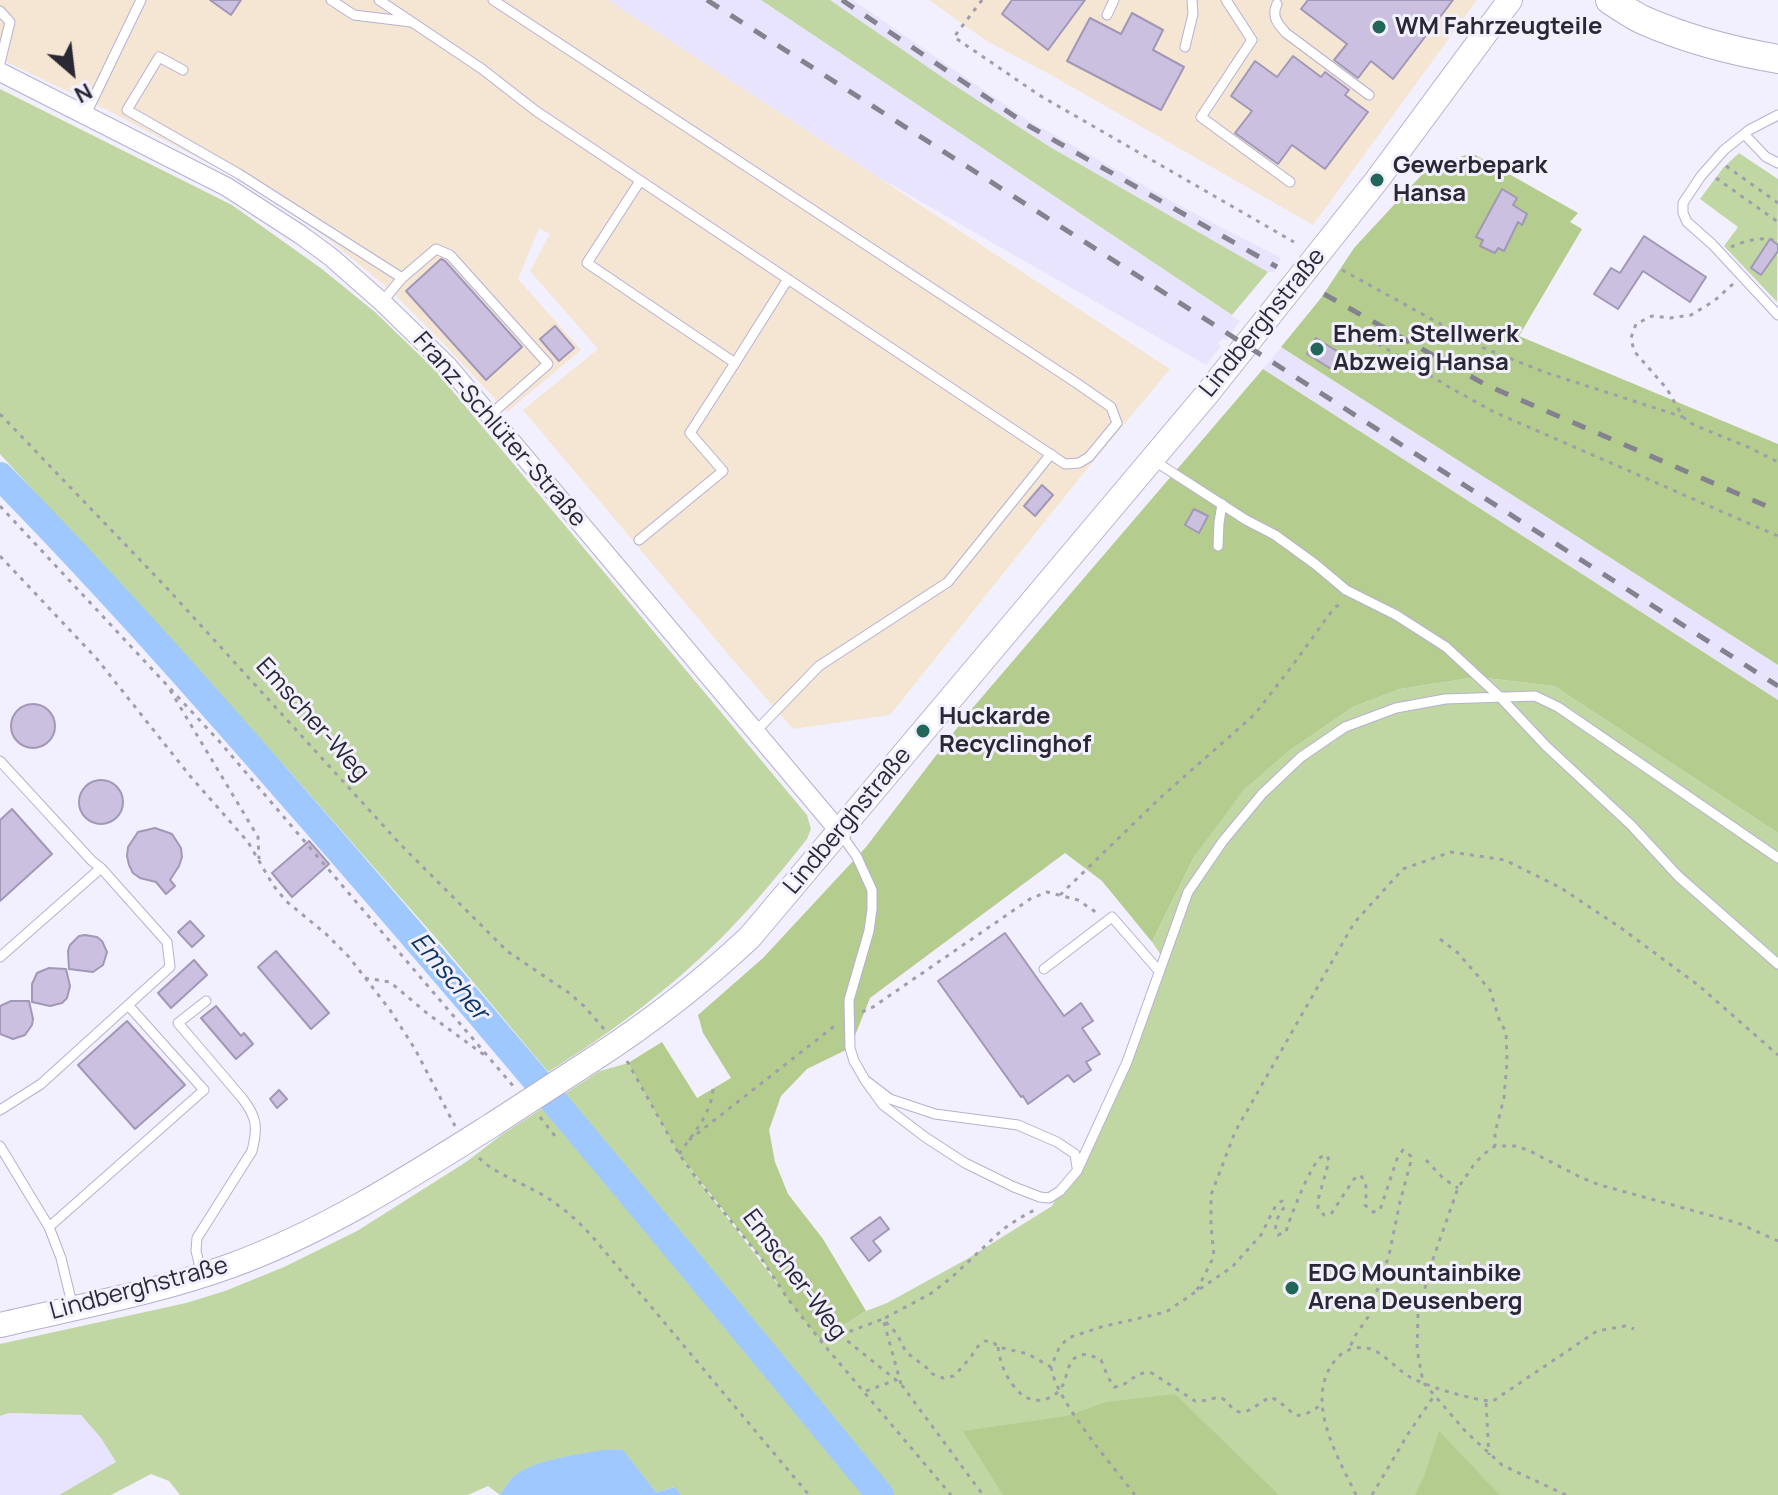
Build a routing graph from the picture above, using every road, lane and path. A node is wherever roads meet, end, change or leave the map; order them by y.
1 (141, 0) edge
2 (331, 0) edge
3 (379, 0) edge
4 (493, 0) edge
5 (982, 0) edge
6 (1114, 0) edge
7 (1192, 0) edge
8 (1226, 0) edge
9 (1510, 0) edge
10 (1610, 0) edge
11 (1276, 1) edge
12 (0, 11) edge
13 (1107, 15) dead end
14 (413, 22) junction
15 (1185, 47) dead end
16 (1778, 59) edge
17 (0, 63) edge
18 (183, 70) dead end
19 (0, 72) edge
20 (1369, 95) dead end
21 (127, 110) junction
22 (1778, 115) edge
23 (85, 116) junction
24 (114, 130) junction
25 (1744, 134) junction
26 (1716, 159) junction
27 (1778, 163) edge
28 (1706, 171) junction
29 (640, 181) junction
30 (1290, 182) dead end
31 (1778, 203) edge
32 (1778, 222) edge
33 (1294, 242) dead end
34 (1777, 243) edge
35 (1721, 254) junction
36 (1342, 270) dead end
37 (1741, 276) junction
38 (402, 278) junction
39 (788, 279) junction
40 (382, 302) junction
41 (1778, 315) edge
42 (1344, 323) dead end
43 (735, 363) junction
44 (0, 414) edge
45 (490, 415) junction
46 (1683, 417) junction
47 (1051, 454) junction
48 (1151, 459) junction
49 (1778, 462) edge
50 (1222, 504) junction
51 (0, 506) edge
52 (1778, 536) edge
53 (639, 540) dead end
54 (1218, 546) dead end
55 (0, 556) edge
56 (1356, 596) junction
57 (166, 684) junction
58 (1500, 697) junction
59 (756, 731) junction
60 (0, 761) edge
61 (839, 831) junction
62 (1778, 858) edge
63 (260, 862) junction
64 (101, 868) junction
65 (1060, 895) junction
66 (1107, 921) junction
67 (1440, 939) dead end
68 (0, 957) edge
69 (1778, 964) edge
70 (1044, 969) dead end
71 (1159, 971) junction
72 (365, 978) junction
73 (206, 1001) dead end
74 (128, 1005) junction
75 (849, 1018) junction
76 (610, 1035) dead end
77 (1778, 1055) edge
78 (493, 1062) junction
79 (628, 1063) dead end
80 (865, 1080) junction
81 (514, 1087) dead end
82 (713, 1089) dead end
83 (0, 1110) edge
84 (534, 1111) dead end
85 (452, 1120) dead end
86 (555, 1136) dead end
87 (689, 1140) junction
88 (0, 1146) edge
89 (1495, 1146) junction
90 (679, 1154) junction
91 (1426, 1160) dead end
92 (495, 1169) dead end
93 (1077, 1171) junction
94 (1458, 1188) junction
95 (1049, 1198) junction
96 (49, 1227) junction
97 (1778, 1241) edge
98 (202, 1275) junction
99 (1197, 1290) junction
100 (73, 1308) junction
101 (883, 1319) junction
102 (0, 1325) edge
103 (1634, 1329) dead end
104 (840, 1335) junction
105 (820, 1340) junction
106 (998, 1347) junction
107 (1349, 1349) junction
108 (1051, 1367) junction
109 (896, 1380) junction
110 (1423, 1382) junction
111 (901, 1384) junction
112 (1059, 1391) junction
113 (865, 1392) junction
114 (1434, 1396) junction
115 (1486, 1401) junction
116 (1322, 1404) junction
117 (1489, 1455) junction
118 (809, 1495) edge
119 (951, 1495) edge
120 (983, 1495) edge
121 (1135, 1495) edge
122 (1356, 1495) edge
123 (1372, 1495) edge
124 (1566, 1495) edge

1 - 23 lane
2 - 14 lane
3 - 14 lane
4 - 47 lane
5 - 33 path
6 - 13 lane
7 - 15 lane
8 - 30 lane
9 - 48 main road, Lindberghstraße
10 - 16 main road
11 - 20 lane
12 - 17 lane
14 - 29 lane
18 - 21 lane
19 - 23 street, Franz-Schlüter-Straße
21 - 24 lane
21 - 38 lane
22 - 25 lane
23 - 24 street, Franz-Schlüter-Straße
24 - 40 street, Franz-Schlüter-Straße
25 - 26 lane
25 - 27 lane
26 - 28 lane
26 - 31 path
28 - 32 path
28 - 35 lane
29 - 39 lane
29 - 43 lane
34 - 35 path
35 - 37 lane
36 - 46 path
37 - 41 lane
37 - 46 path
38 - 40 lane
38 - 45 lane
39 - 43 lane
39 - 47 lane
40 - 45 street, Franz-Schlüter-Straße
42 - 52 path
43 - 53 lane
44 - 76 path, Emscher-Weg
45 - 59 street, Franz-Schlüter-Straße
46 - 49 path
47 - 59 lane
48 - 50 lane
48 - 61 main road, Lindberghstraße
50 - 54 lane
50 - 56 lane
51 - 57 path
55 - 63 path
56 - 58 lane
56 - 65 path
57 - 63 path
57 - 78 path
58 - 62 lane
58 - 69 lane
58 - 71 lane
59 - 61 street, Franz-Schlüter-Straße
60 - 64 lane
61 - 75 lane
61 - 98 main road, Lindberghstraße, bridge
63 - 72 path
64 - 68 lane
64 - 74 lane
65 - 66 path
65 - 75 path
66 - 70 lane
66 - 71 lane
67 - 89 path
71 - 93 lane
72 - 78 path
72 - 85 path
73 - 98 lane
74 - 83 lane
74 - 96 lane
75 - 80 lane
75 - 87 path
77 - 99 path
78 - 81 path
79 - 90 path, Emscher-Weg
80 - 93 lane
80 - 95 lane
82 - 87 path
84 - 86 path
87 - 90 path
88 - 96 lane
89 - 94 path
89 - 97 path
90 - 105 path, Emscher-Weg
91 - 94 path
92 - 118 path
93 - 95 lane
94 - 110 path
95 - 101 path
96 - 100 lane
98 - 100 main road, Lindberghstraße
99 - 107 path
99 - 108 path
100 - 102 main road, Lindberghstraße
101 - 104 path
101 - 106 path
101 - 111 path
103 - 115 path
104 - 105 path
104 - 109 path
105 - 113 path, Emscher-Weg
106 - 108 path
106 - 112 path
107 - 110 path
107 - 116 path
108 - 112 path
109 - 111 path
109 - 113 path
110 - 114 path
110 - 115 path
111 - 120 path
112 - 116 path
112 - 121 path
113 - 119 path, Emscher-Weg
114 - 117 path
114 - 123 path
115 - 117 path
116 - 122 path
117 - 124 path

